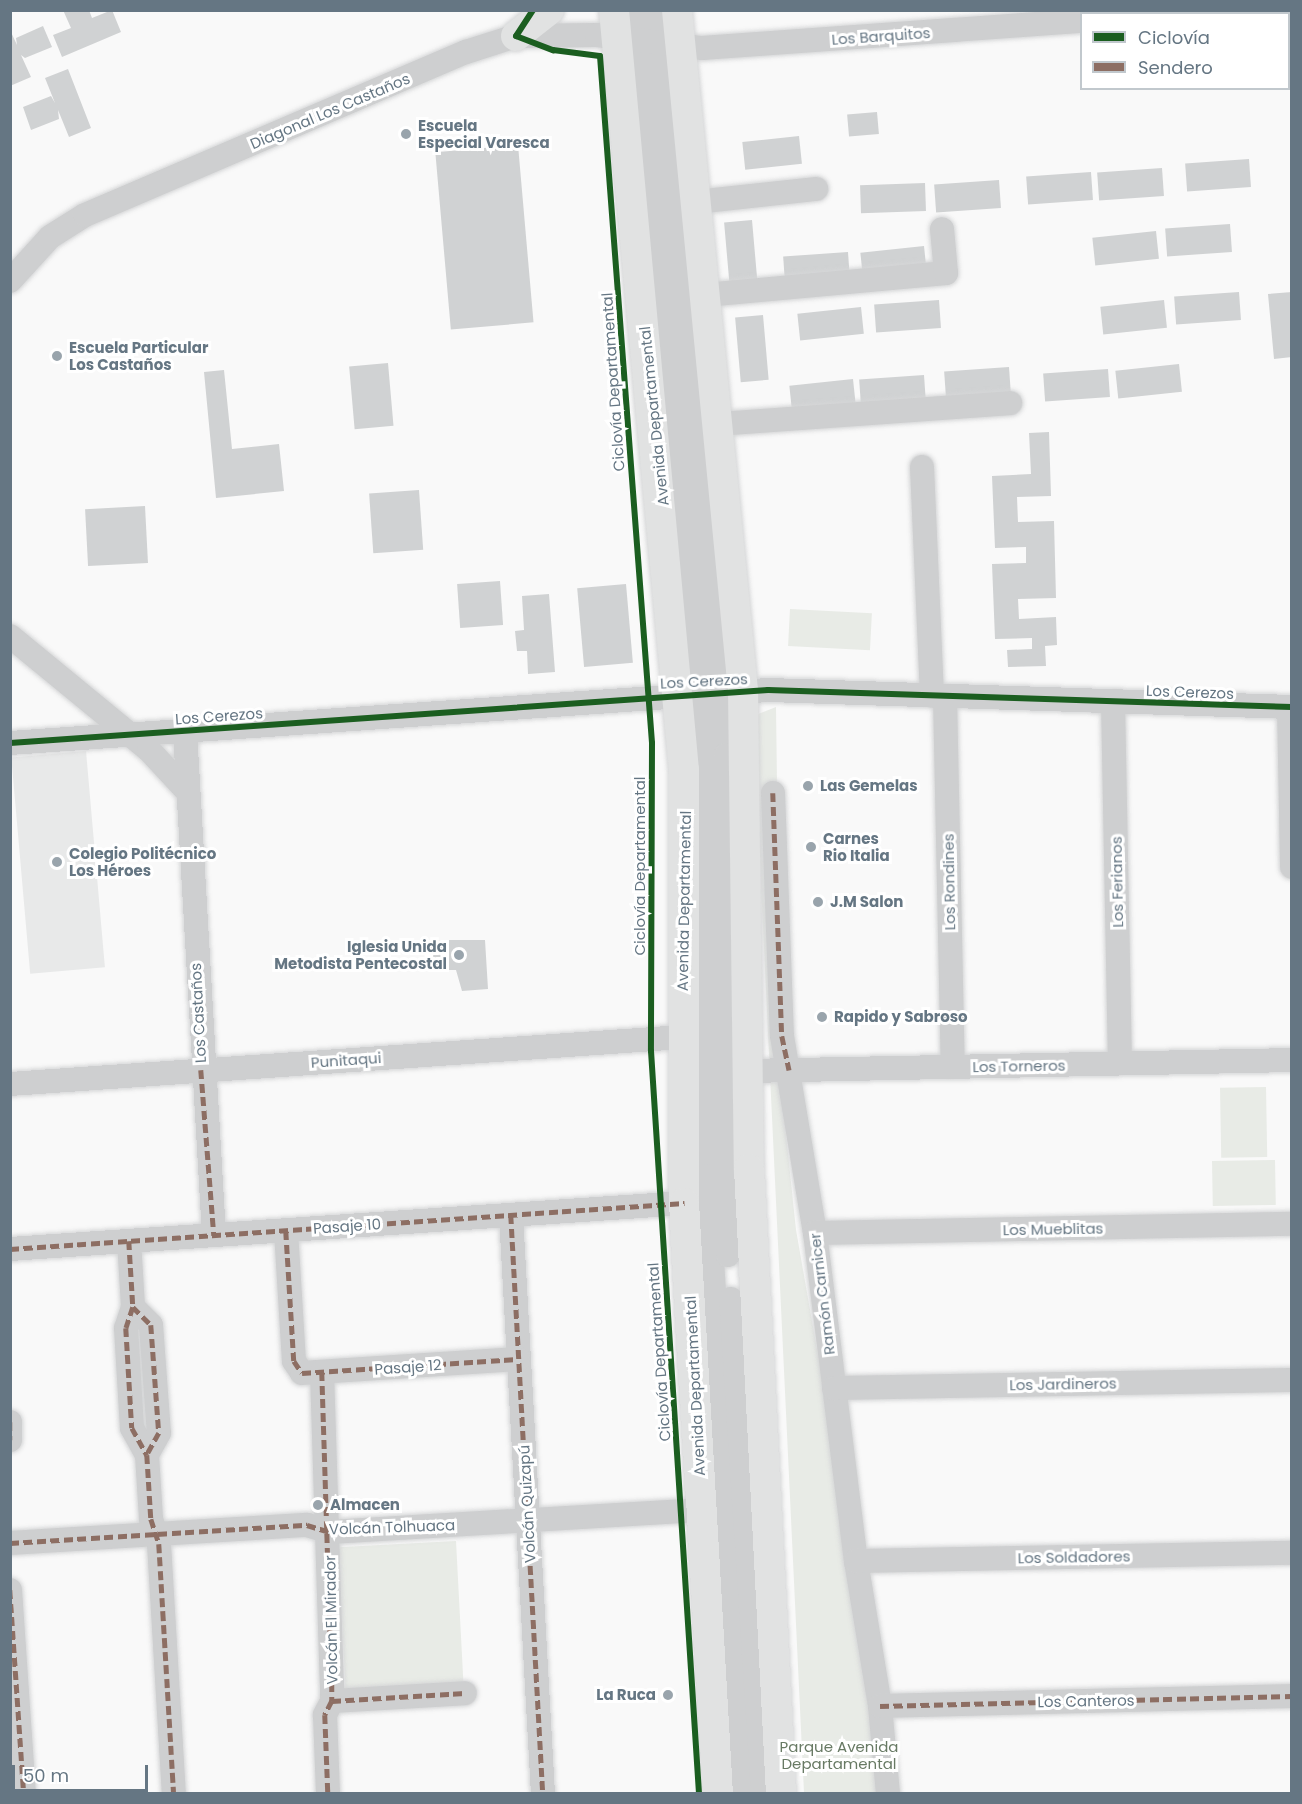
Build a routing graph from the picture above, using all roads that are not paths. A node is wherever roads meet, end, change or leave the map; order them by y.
1 (549, 10) edge
2 (635, 10) edge
3 (656, 10) edge
4 (677, 10) edge
5 (938, 21) edge
6 (1080, 21) edge
7 (642, 35) edge
8 (516, 36) junction
9 (816, 189) dead end
10 (696, 202) junction
11 (942, 229) dead end
12 (10, 281) edge
13 (705, 295) junction
14 (665, 325) junction
15 (1010, 403) dead end
16 (718, 424) junction
17 (656, 443) junction
18 (922, 467) dead end
19 (10, 636) edge
20 (712, 693) junction
21 (938, 696) junction
22 (83, 697) junction
23 (1113, 701) junction
24 (1290, 707) edge
25 (185, 731) junction
26 (130, 734) junction
27 (66, 739) junction
28 (10, 742) edge
29 (187, 791) junction
30 (773, 793) dead end
31 (1292, 867) edge
32 (682, 1037) junction
33 (1292, 1060) edge
34 (1120, 1064) junction
35 (953, 1067) junction
36 (201, 1070) junction
37 (789, 1070) junction
38 (746, 1071) junction
39 (10, 1084) edge
40 (684, 1203) junction
41 (510, 1215) junction
42 (1292, 1224) edge
43 (286, 1230) junction
44 (815, 1233) junction
45 (214, 1235) junction
46 (129, 1241) junction
47 (10, 1249) edge
48 (518, 1359) junction
49 (322, 1372) junction
50 (1292, 1380) edge
51 (834, 1388) junction
52 (10, 1422) edge
53 (10, 1440) edge
54 (702, 1510) junction
55 (528, 1521) junction
56 (330, 1532) junction
57 (156, 1534) junction
58 (10, 1543) edge
59 (1292, 1553) edge
60 (856, 1562) junction
61 (10, 1590) edge
62 (465, 1693) dead end
63 (1292, 1696) edge
64 (332, 1701) junction
65 (880, 1706) junction
66 (24, 1794) edge
67 (174, 1794) edge
68 (328, 1794) edge
69 (543, 1794) edge
70 (718, 1794) edge
71 (744, 1794) edge
72 (762, 1794) edge
73 (781, 1794) edge
74 (888, 1794) edge

1 - 8 main road
2 - 7 street
3 - 7 street
4 - 7 main road, Avenida Departamental
5 - 6 street, Los Barquitos
5 - 7 street, Los Barquitos
7 - 8 street, Diagonal Los Castaños
7 - 10 main road, Avenida Departamental
7 - 14 street
7 - 17 main road, Avenida Departamental
7 - 20 street
8 - 12 street, Diagonal Los Castaños
9 - 10 street
10 - 13 main road, Avenida Departamental
11 - 13 street
13 - 16 main road, Avenida Departamental
14 - 17 street
14 - 20 street
15 - 16 street
16 - 20 main road, Avenida Departamental
17 - 20 main road, Avenida Departamental
18 - 21 street, Los Rondines
19 - 22 street
20 - 21 street, Los Cerezos
20 - 25 street, Los Cerezos
20 - 32 main road, Avenida Departamental
20 - 38 main road, Avenida Departamental
20 - 71 street
20 - 72 street
21 - 23 street, Los Cerezos
21 - 35 street, Los Rondines
22 - 26 street
22 - 27 street
23 - 24 street, Los Cerezos
23 - 34 street, Los Ferianos
24 - 31 street
25 - 26 street, Los Cerezos
25 - 29 street, Los Castaños
26 - 27 street, Los Cerezos
26 - 29 street
27 - 28 street, Los Cerezos
29 - 36 street, Los Castaños
30 - 37 street, Ramón Carnicer
32 - 36 street, Punitaqui
32 - 40 main road, Avenida Departamental
33 - 34 street, Los Torneros
34 - 35 street, Los Torneros
35 - 37 street, Los Torneros
36 - 39 street, Punitaqui
36 - 45 street, Los Castaños
37 - 38 street, Los Torneros
37 - 44 street, Ramón Carnicer
38 - 73 main road, Avenida Departamental
40 - 41 street, Pasaje 10
40 - 54 main road, Avenida Departamental
41 - 43 street, Pasaje 10
41 - 48 street, Volcán Quizapú
42 - 44 street, Los Mueblitas
43 - 45 street, Pasaje 10
43 - 49 street, Pasaje 12
44 - 51 street, Ramón Carnicer
45 - 46 street, Pasaje 10
46 - 47 street, Pasaje 10
46 - 57 street
48 - 49 street, Pasaje 12
48 - 55 street, Volcán Quizapú
49 - 56 street, Volcán El Mirador
50 - 51 street, Los Jardineros
51 - 60 street, Ramón Carnicer
52 - 53 street
54 - 55 street, Volcán Tolhuaca
54 - 70 main road, Avenida Departamental
55 - 56 street, Volcán Tolhuaca
55 - 69 street, Volcán Quizapú
56 - 57 street, Volcán Tolhuaca
56 - 64 street, Volcán El Mirador
57 - 58 street, Volcán Tolhuaca
57 - 67 street
59 - 60 street, Los Soldadores
60 - 65 street, Ramón Carnicer
61 - 66 street
62 - 64 street
63 - 65 street, Los Canteros
64 - 68 street, Volcán El Mirador
65 - 74 street, Ramón Carnicer

